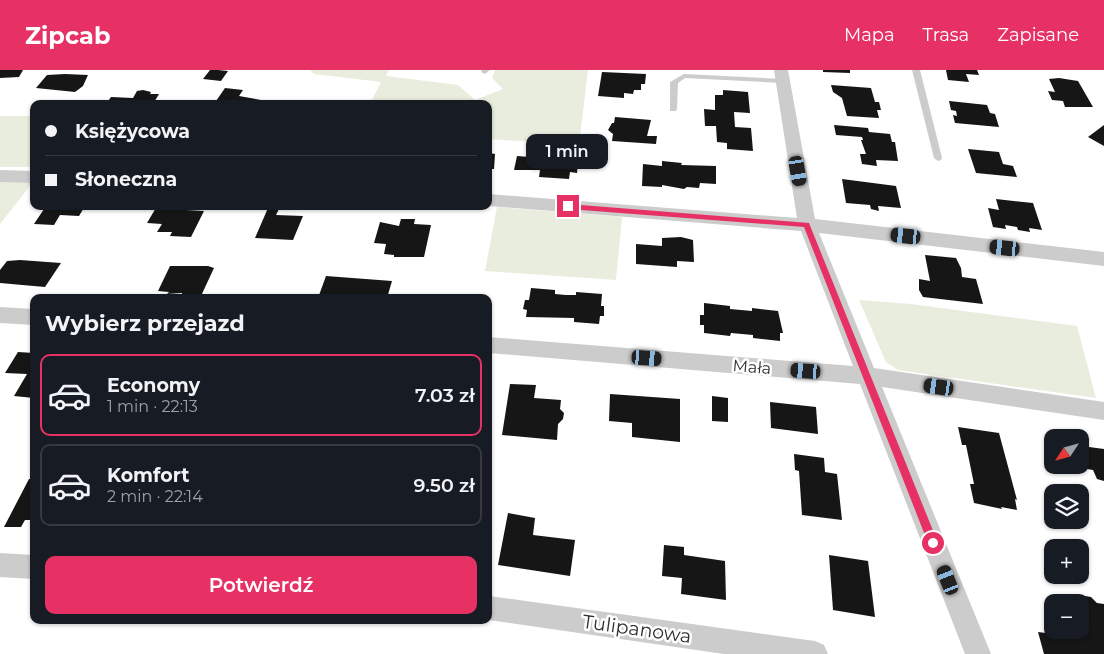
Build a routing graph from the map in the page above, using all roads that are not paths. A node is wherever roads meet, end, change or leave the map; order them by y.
1 (916, 70) edge
2 (782, 76) edge
3 (672, 109) dead end
4 (938, 158) dead end
5 (0, 176) edge
6 (30, 177) edge
7 (492, 200) edge
8 (807, 225) junction
9 (1104, 259) edge
10 (0, 314) edge
11 (30, 317) edge
12 (492, 346) edge
13 (866, 376) junction
14 (1104, 411) edge
15 (0, 565) edge
16 (30, 567) edge
17 (492, 608) edge
18 (815, 654) edge
19 (978, 654) edge

1 - 4 lane
2 - 3 lane
2 - 8 street
5 - 6 street
7 - 8 street
8 - 9 street
8 - 13 street
10 - 11 street
12 - 13 street, Mała
13 - 14 street, Mała
13 - 19 street
15 - 16 street
17 - 18 street, Tulipanowa

